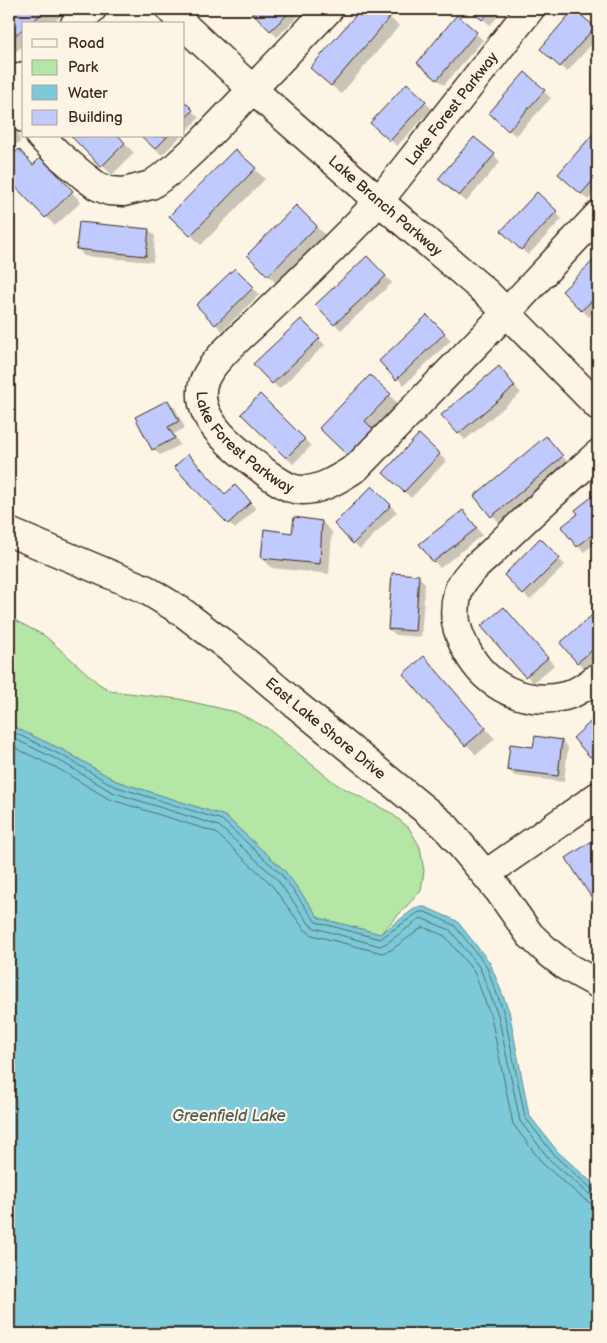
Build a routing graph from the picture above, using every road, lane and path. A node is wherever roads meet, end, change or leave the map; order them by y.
1 (92, 9) edge
2 (170, 9) edge
3 (329, 9) edge
4 (530, 9) edge
5 (77, 22) edge
6 (182, 22) edge
7 (185, 26) edge
8 (22, 80) edge
9 (252, 89) junction
10 (22, 115) edge
11 (42, 138) edge
12 (379, 201) junction
13 (598, 215) edge
14 (508, 312) junction
15 (598, 406) edge
16 (598, 454) edge
17 (9, 532) edge
18 (598, 677) edge
19 (598, 796) edge
20 (486, 874) junction
21 (598, 984) edge

1 - 5 street
2 - 6 street, Lake Branch Parkway
3 - 9 street
4 - 12 street, Lake Forest Parkway
7 - 9 street, Lake Branch Parkway
8 - 10 street
9 - 11 street
9 - 12 street, Lake Branch Parkway
12 - 14 street, Lake Branch Parkway
12 - 14 street, Lake Forest Parkway
13 - 14 street, Lake Forest Parkway
14 - 15 street, Lake Branch Parkway
16 - 18 street
17 - 20 street, East Lake Shore Drive
19 - 20 street
20 - 21 street, East Lake Shore Drive

